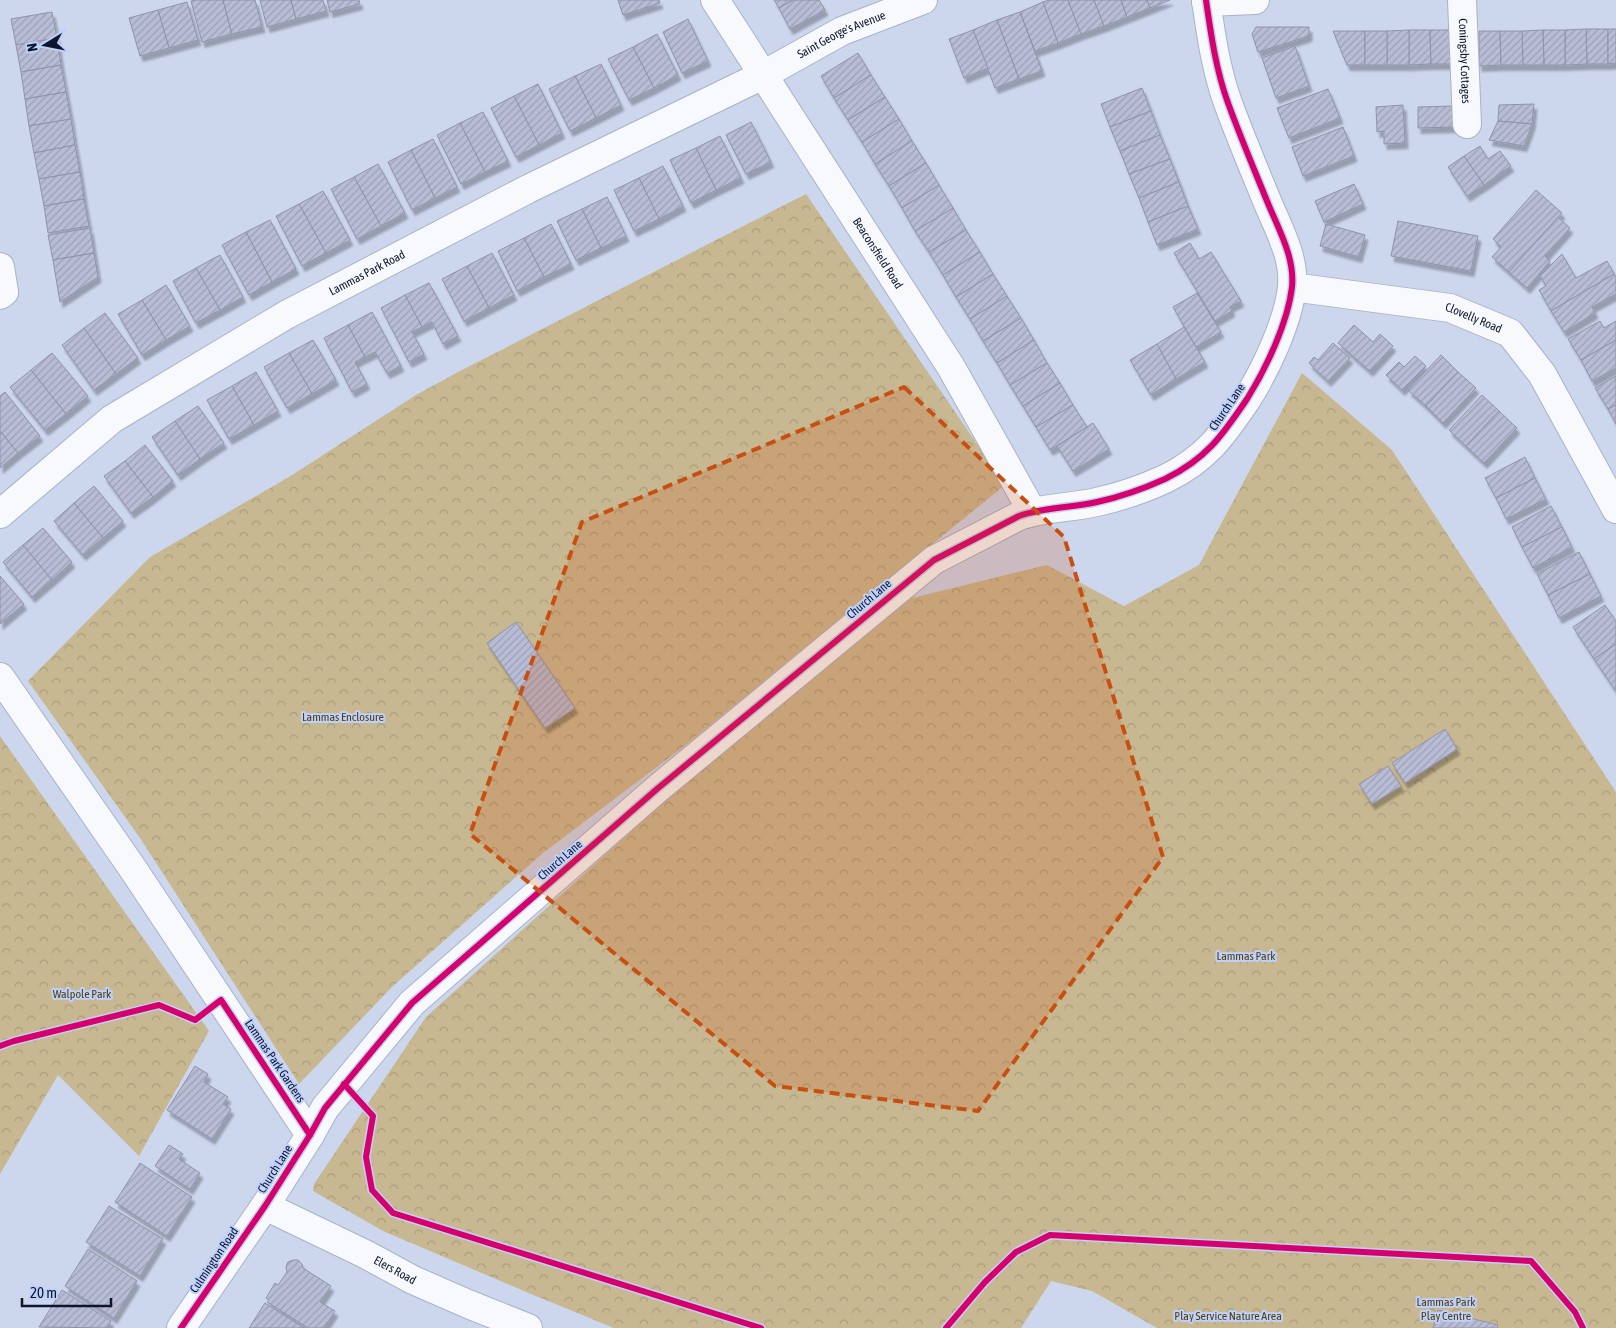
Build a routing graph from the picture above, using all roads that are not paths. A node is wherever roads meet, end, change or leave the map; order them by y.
1 (715, 0) edge
2 (924, 0) edge
3 (1255, 0) edge
4 (1462, 0) edge
5 (1206, 1) edge
6 (763, 75) junction
7 (1467, 124) dead end
8 (0, 267) edge
9 (1292, 287) junction
10 (0, 295) edge
11 (1616, 509) edge
12 (1032, 512) junction
13 (0, 514) edge
14 (0, 677) edge
15 (310, 1135) junction
16 (265, 1206) junction
17 (181, 1328) edge
18 (528, 1328) edge

1 - 6 street, Beaconsfield Road
2 - 6 street, Saint George's Avenue
3 - 5 street
4 - 7 street, Coningsby Cottages
5 - 9 street, Church Lane
6 - 12 street, Beaconsfield Road
6 - 13 street, Lammas Park Road
8 - 10 street
9 - 11 street, Clovelly Road
9 - 12 street, Church Lane
12 - 15 street, Church Lane
14 - 15 street, Lammas Park Gardens
15 - 16 street, Church Lane
16 - 17 street, Culmington Road
16 - 18 street, Elers Road

